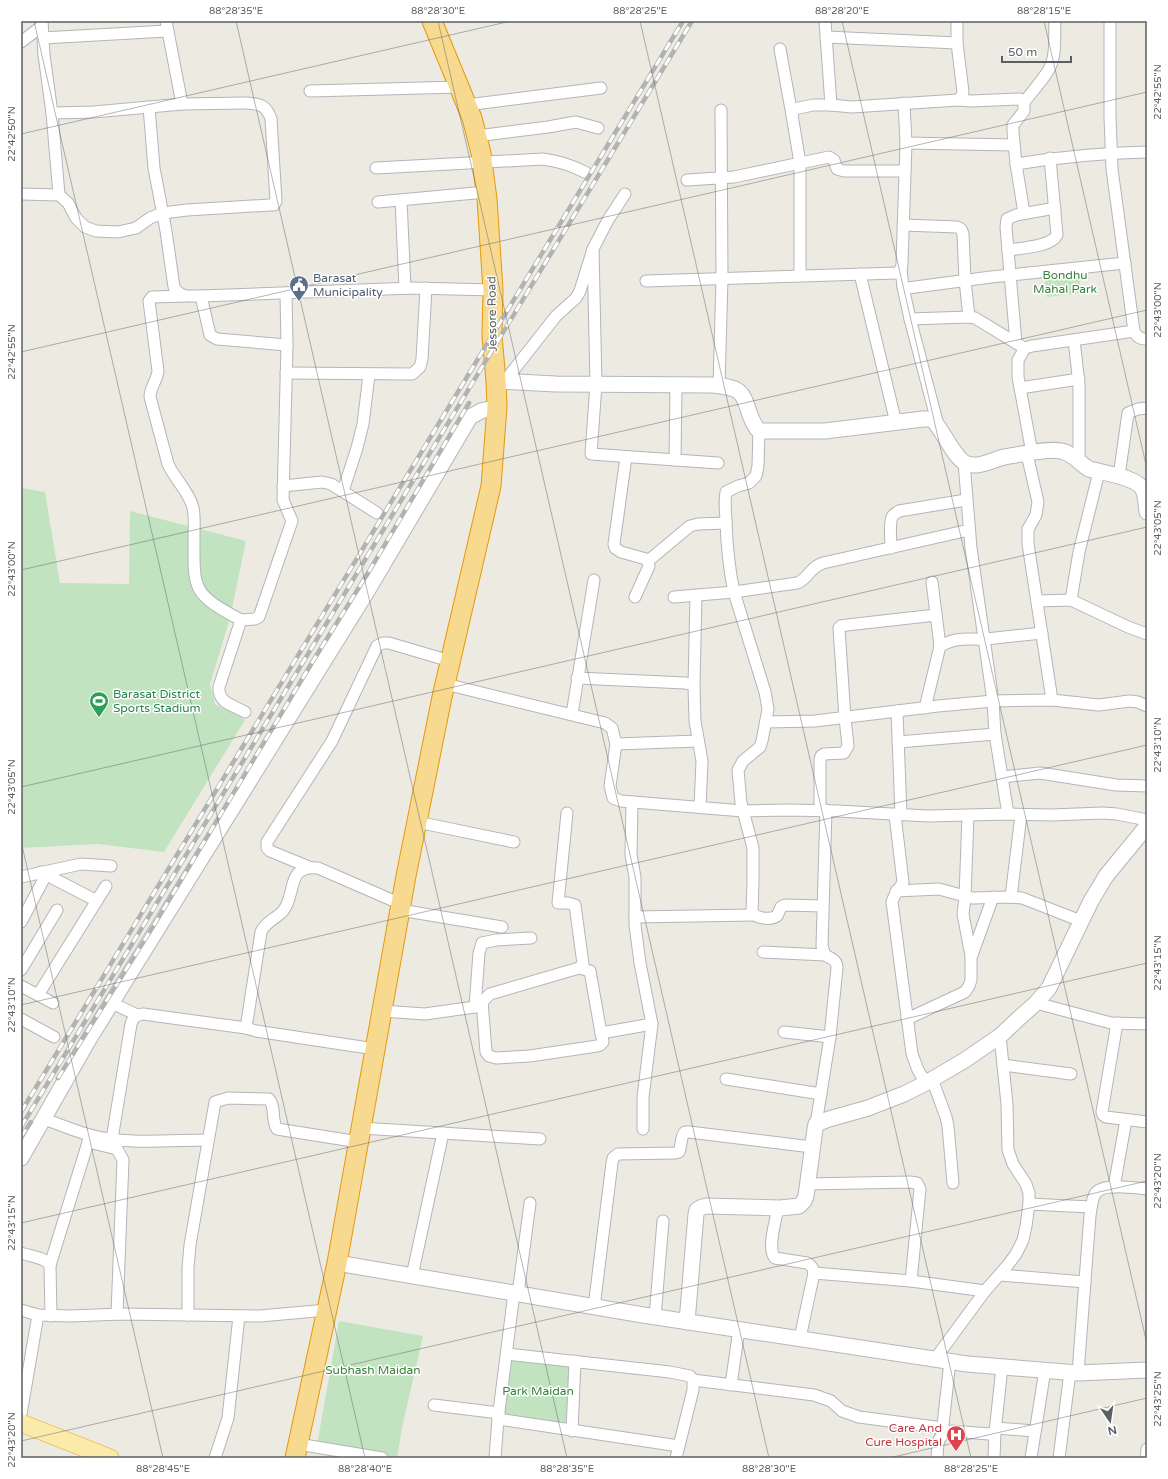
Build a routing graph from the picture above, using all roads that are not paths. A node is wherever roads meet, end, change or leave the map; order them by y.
1 (432, 21) edge
2 (825, 21) edge
3 (957, 21) edge
4 (1055, 21) edge
5 (1110, 21) edge
6 (42, 24) edge
7 (167, 26) edge
8 (826, 37) junction
9 (43, 38) junction
10 (21, 42) edge
11 (957, 42) junction
12 (780, 50) dead end
13 (460, 87) junction
14 (601, 88) dead end
15 (310, 91) dead end
16 (958, 100) junction
17 (1024, 102) junction
18 (904, 103) junction
19 (182, 104) junction
20 (831, 105) junction
21 (467, 106) junction
22 (149, 107) junction
23 (721, 110) dead end
24 (52, 113) junction
25 (792, 115) junction
26 (598, 128) dead end
27 (476, 136) junction
28 (906, 144) junction
29 (1014, 145) junction
30 (1147, 152) edge
31 (1111, 153) junction
32 (1050, 158) junction
33 (482, 163) junction
34 (800, 163) junction
35 (1016, 164) junction
36 (376, 168) dead end
37 (905, 171) junction
38 (585, 172) dead end
39 (720, 179) junction
40 (687, 180) dead end
41 (21, 194) edge
42 (625, 194) dead end
43 (59, 195) junction
44 (487, 195) junction
45 (401, 200) junction
46 (378, 202) dead end
47 (1055, 208) junction
48 (163, 213) junction
49 (1024, 213) junction
50 (903, 225) junction
51 (593, 249) junction
52 (1008, 250) junction
53 (1124, 263) junction
54 (901, 269) junction
55 (860, 274) junction
56 (800, 275) junction
57 (1011, 275) junction
58 (722, 278) junction
59 (965, 280) junction
60 (646, 281) dead end
61 (903, 287) junction
62 (406, 288) junction
63 (426, 288) junction
64 (493, 290) junction
65 (286, 293) junction
66 (186, 296) junction
67 (201, 296) junction
68 (969, 317) junction
69 (910, 319) junction
70 (1134, 331) junction
71 (1147, 339) edge
72 (1074, 340) junction
73 (287, 345) junction
74 (1021, 346) junction
75 (286, 374) junction
76 (369, 374) junction
77 (1079, 379) junction
78 (501, 381) junction
79 (596, 384) junction
80 (676, 385) junction
81 (719, 386) junction
82 (1020, 388) junction
83 (497, 407) junction
84 (1147, 408) edge
85 (896, 423) junction
86 (938, 425) junction
87 (759, 431) junction
88 (1029, 453) junction
89 (626, 457) junction
90 (675, 460) junction
91 (1078, 461) junction
92 (964, 462) junction
93 (718, 463) dead end
94 (1099, 472) junction
95 (1119, 476) junction
96 (283, 486) junction
97 (342, 491) junction
98 (1145, 491) edge
99 (966, 500) junction
100 (1147, 512) edge
101 (377, 513) dead end
102 (726, 523) junction
103 (969, 530) junction
104 (891, 548) junction
105 (648, 561) junction
106 (594, 580) dead end
107 (932, 582) dead end
108 (734, 592) junction
109 (696, 595) junction
110 (635, 597) dead end
111 (674, 597) dead end
112 (1071, 600) junction
113 (1037, 601) junction
114 (936, 615) junction
115 (241, 620) junction
116 (1042, 633) junction
117 (1147, 634) edge
118 (983, 639) junction
119 (940, 646) junction
120 (450, 662) junction
121 (577, 678) junction
122 (445, 684) junction
123 (694, 686) junction
124 (1052, 700) junction
125 (993, 701) junction
126 (1147, 706) edge
127 (925, 708) junction
128 (897, 711) junction
129 (245, 712) dead end
130 (572, 714) junction
131 (844, 718) junction
132 (766, 722) junction
133 (995, 734) junction
134 (698, 741) junction
135 (898, 742) junction
136 (616, 744) junction
137 (1002, 777) junction
138 (1147, 786) edge
139 (632, 802) junction
140 (700, 807) junction
141 (823, 810) junction
142 (743, 811) junction
143 (567, 813) dead end
144 (1008, 814) junction
145 (898, 815) junction
146 (1021, 815) junction
147 (968, 816) junction
148 (1147, 820) edge
149 (417, 822) junction
150 (1147, 826) edge
151 (514, 842) dead end
152 (111, 866) dead end
153 (309, 867) junction
154 (44, 873) junction
155 (21, 877) edge
156 (106, 886) dead end
157 (896, 891) junction
158 (1011, 896) junction
159 (966, 897) junction
160 (993, 897) junction
161 (97, 901) junction
162 (822, 906) junction
163 (400, 907) junction
164 (57, 910) dead end
165 (753, 915) junction
166 (635, 917) junction
167 (1081, 921) junction
168 (21, 922) edge
169 (502, 927) dead end
170 (531, 938) dead end
171 (763, 952) dead end
172 (825, 955) junction
173 (971, 958) junction
174 (579, 968) junction
175 (21, 970) edge
176 (21, 986) edge
177 (38, 995) junction
178 (112, 1002) junction
179 (54, 1003) dead end
180 (479, 1004) junction
181 (1036, 1004) junction
182 (382, 1011) junction
183 (137, 1015) junction
184 (21, 1019) edge
185 (907, 1019) junction
186 (1117, 1023) junction
187 (652, 1024) junction
188 (1147, 1024) edge
189 (246, 1028) junction
190 (784, 1032) dead end
191 (601, 1033) junction
192 (1000, 1036) junction
193 (54, 1037) dead end
194 (830, 1037) junction
195 (375, 1049) junction
196 (1003, 1065) junction
197 (1071, 1074) dead end
198 (726, 1079) dead end
199 (929, 1081) junction
200 (821, 1094) junction
201 (44, 1119) junction
202 (1126, 1120) junction
203 (1147, 1122) edge
204 (816, 1124) junction
205 (643, 1129) dead end
206 (443, 1133) junction
207 (360, 1135) junction
208 (89, 1139) junction
209 (112, 1139) junction
210 (540, 1139) dead end
211 (208, 1140) junction
212 (812, 1147) junction
213 (21, 1158) edge
214 (953, 1183) dead end
215 (807, 1184) junction
216 (1114, 1187) junction
217 (1147, 1189) edge
218 (530, 1203) dead end
219 (1029, 1204) junction
220 (1091, 1206) junction
221 (780, 1208) junction
222 (663, 1221) dead end
223 (21, 1253) edge
224 (337, 1263) junction
225 (50, 1265) junction
226 (814, 1273) junction
227 (1000, 1274) junction
228 (412, 1276) junction
229 (911, 1281) junction
230 (1085, 1282) junction
231 (985, 1291) junction
232 (516, 1294) junction
233 (594, 1307) junction
234 (21, 1310) edge
235 (327, 1310) junction
236 (118, 1314) junction
237 (38, 1315) junction
238 (188, 1315) junction
239 (51, 1316) junction
240 (239, 1316) junction
241 (655, 1317) junction
242 (687, 1322) junction
243 (739, 1329) junction
244 (800, 1338) junction
245 (507, 1354) junction
246 (935, 1359) junction
247 (575, 1361) junction
248 (950, 1361) junction
249 (1002, 1367) junction
250 (1045, 1370) junction
251 (1147, 1370) edge
252 (1074, 1372) junction
253 (693, 1380) junction
254 (731, 1385) junction
255 (434, 1405) dead end
256 (21, 1414) edge
257 (499, 1416) junction
258 (21, 1423) edge
259 (996, 1430) junction
260 (572, 1431) junction
261 (1035, 1431) junction
262 (942, 1432) junction
263 (679, 1446) junction
264 (1147, 1449) edge
265 (297, 1451) edge
266 (110, 1458) edge
267 (215, 1458) edge
268 (382, 1458) edge
269 (494, 1458) edge
270 (676, 1458) edge
271 (937, 1458) edge
272 (994, 1458) edge
273 (1031, 1458) edge
274 (1059, 1458) edge
275 (1146, 1458) edge

1 - 13 highway, Jessore Road
2 - 8 street
3 - 11 street
4 - 17 street
5 - 31 street
6 - 9 street
6 - 10 street
7 - 9 street
7 - 19 street
8 - 11 street
8 - 20 street
9 - 24 street
11 - 16 street
12 - 25 street
13 - 15 street
13 - 21 highway, Jessore Road
14 - 21 street
16 - 17 street
16 - 18 street
17 - 29 street
18 - 20 street
18 - 28 street
19 - 22 street
19 - 48 street
20 - 25 street
21 - 27 highway, Jessore Road
22 - 24 street
22 - 48 street
23 - 39 street
24 - 43 street
25 - 34 street
26 - 27 street
27 - 33 highway, Jessore Road
28 - 29 street
28 - 37 street
29 - 35 street
30 - 31 street
31 - 32 street
31 - 53 street
32 - 35 street
32 - 47 street
33 - 36 street
33 - 38 street
33 - 44 highway, Jessore Road
34 - 37 street
34 - 39 street
34 - 56 street
35 - 49 street
37 - 50 street
39 - 40 street
39 - 58 street
41 - 43 street
42 - 51 street
43 - 48 street
44 - 45 street
44 - 64 highway, Jessore Road
45 - 46 street
45 - 62 street
47 - 49 street
47 - 52 street
48 - 66 street
49 - 52 street
50 - 54 street
50 - 59 street
51 - 78 street
51 - 79 street
52 - 57 street
53 - 57 street
53 - 70 street
54 - 55 street
54 - 61 street
55 - 56 street
55 - 85 street
56 - 58 street
57 - 59 street
57 - 74 street
58 - 60 street
58 - 81 street
59 - 61 street
59 - 68 street
61 - 69 street
62 - 63 street
62 - 65 street
63 - 64 street
63 - 76 street
64 - 78 highway, Jessore Road
65 - 67 street
65 - 73 street
66 - 67 street
66 - 115 street
67 - 73 street
68 - 69 street
68 - 74 street
69 - 86 street
70 - 71 street
70 - 72 street
72 - 74 street
72 - 77 street
73 - 75 street
74 - 82 street
75 - 76 street
75 - 96 street
76 - 97 street
77 - 82 street
77 - 91 street
78 - 79 street
78 - 83 highway, Jessore Road
79 - 80 street
79 - 89 street
80 - 81 street
80 - 90 street
81 - 87 street
82 - 88 street
83 - 120 highway, Jessore Road
83 - 178 street
84 - 95 street
85 - 86 street
85 - 87 street
86 - 92 street
87 - 102 street
88 - 91 street
88 - 92 street
88 - 113 street
89 - 90 street
89 - 105 street
90 - 93 street
91 - 94 street
92 - 99 street
94 - 95 street
94 - 112 street
95 - 98 street
96 - 97 street
96 - 115 street
97 - 101 street
98 - 100 street
99 - 103 street
99 - 104 street
102 - 105 street
102 - 108 street
103 - 104 street
103 - 118 street
104 - 108 street
105 - 110 street
106 - 121 street
107 - 114 street
108 - 109 street
108 - 132 street
109 - 111 street
109 - 123 street
112 - 113 street
112 - 117 street
113 - 116 street
114 - 119 street
114 - 131 street
115 - 129 street
116 - 118 street
116 - 124 street
118 - 119 street
118 - 125 street
119 - 127 street
120 - 122 highway, Jessore Road
120 - 153 street
121 - 123 street
121 - 130 street
122 - 130 street
122 - 149 highway, Jessore Road
123 - 134 street
124 - 125 street
124 - 126 street
125 - 127 street
125 - 133 street
127 - 128 street
128 - 131 street
128 - 135 street
130 - 136 street
131 - 132 street
131 - 141 street
132 - 142 street
133 - 135 street
133 - 137 street
134 - 136 street
134 - 140 street
135 - 145 street
136 - 139 street
137 - 138 street
137 - 144 street
139 - 140 street
139 - 166 street
140 - 142 street
141 - 142 street
141 - 145 street
141 - 162 street
142 - 165 street
143 - 174 street
144 - 146 street
144 - 147 street
145 - 147 street
145 - 157 street
146 - 148 street
146 - 158 street
147 - 159 street
149 - 151 street
149 - 163 highway, Jessore Road
150 - 167 street
152 - 154 street
153 - 163 street
153 - 189 street
154 - 155 street
154 - 161 street
154 - 168 street
156 - 161 street
157 - 159 street
157 - 185 street
158 - 160 street
158 - 167 street
159 - 160 street
159 - 173 street
160 - 173 street
161 - 177 street
162 - 165 street
162 - 172 street
163 - 169 street
163 - 182 highway, Jessore Road
164 - 175 street
165 - 166 street
166 - 187 street
167 - 181 street
170 - 180 street
171 - 172 street
172 - 194 street
173 - 185 street
174 - 180 street
174 - 191 street
176 - 177 street
177 - 179 street
178 - 183 street
178 - 201 street
180 - 182 street
180 - 191 street
181 - 186 street
181 - 192 street
182 - 195 highway, Jessore Road
183 - 189 street
183 - 209 street
184 - 193 street
185 - 199 street
186 - 188 street
186 - 202 street
187 - 191 street
187 - 205 street
189 - 195 street
190 - 194 street
192 - 196 street
192 - 199 street
194 - 200 street
195 - 207 highway, Jessore Road
196 - 197 street
196 - 219 street
198 - 200 street
199 - 204 street
199 - 214 street
200 - 204 street
201 - 208 street
201 - 213 street
202 - 203 street
202 - 216 street
204 - 212 street
206 - 207 street
206 - 210 street
206 - 228 street
207 - 211 street
207 - 224 highway, Jessore Road
208 - 209 street
208 - 225 street
208 - 236 street
209 - 211 street
211 - 238 street
212 - 215 street
212 - 233 street
215 - 221 street
215 - 229 street
216 - 217 street
216 - 220 street
218 - 232 street
219 - 220 street
219 - 227 street
220 - 230 street
221 - 226 street
221 - 242 street
222 - 241 street
223 - 225 street
224 - 228 street
224 - 235 highway, Jessore Road
225 - 239 street
226 - 229 street
226 - 244 street
227 - 230 street
227 - 231 street
228 - 232 street
229 - 231 street
230 - 252 street
231 - 246 street
232 - 233 street
232 - 245 street
233 - 241 street
234 - 237 street
235 - 240 street
235 - 265 highway, Jessore Road
236 - 238 street
236 - 239 street
237 - 239 street
237 - 256 street
238 - 240 street
240 - 267 street
241 - 242 street
242 - 243 street
243 - 244 street
243 - 254 street
244 - 246 street
245 - 247 street
245 - 257 street
246 - 248 street
247 - 253 street
247 - 260 street
248 - 249 street
248 - 262 street
249 - 250 street
249 - 259 street
250 - 252 street
250 - 261 street
251 - 252 street
252 - 274 street
253 - 254 street
253 - 263 street
254 - 262 street
255 - 257 street
257 - 260 street
257 - 269 street
258 - 266 main road
259 - 261 street
259 - 262 street
259 - 272 street
260 - 263 street
261 - 273 street
262 - 271 street
263 - 270 street
264 - 275 street
265 - 268 street

